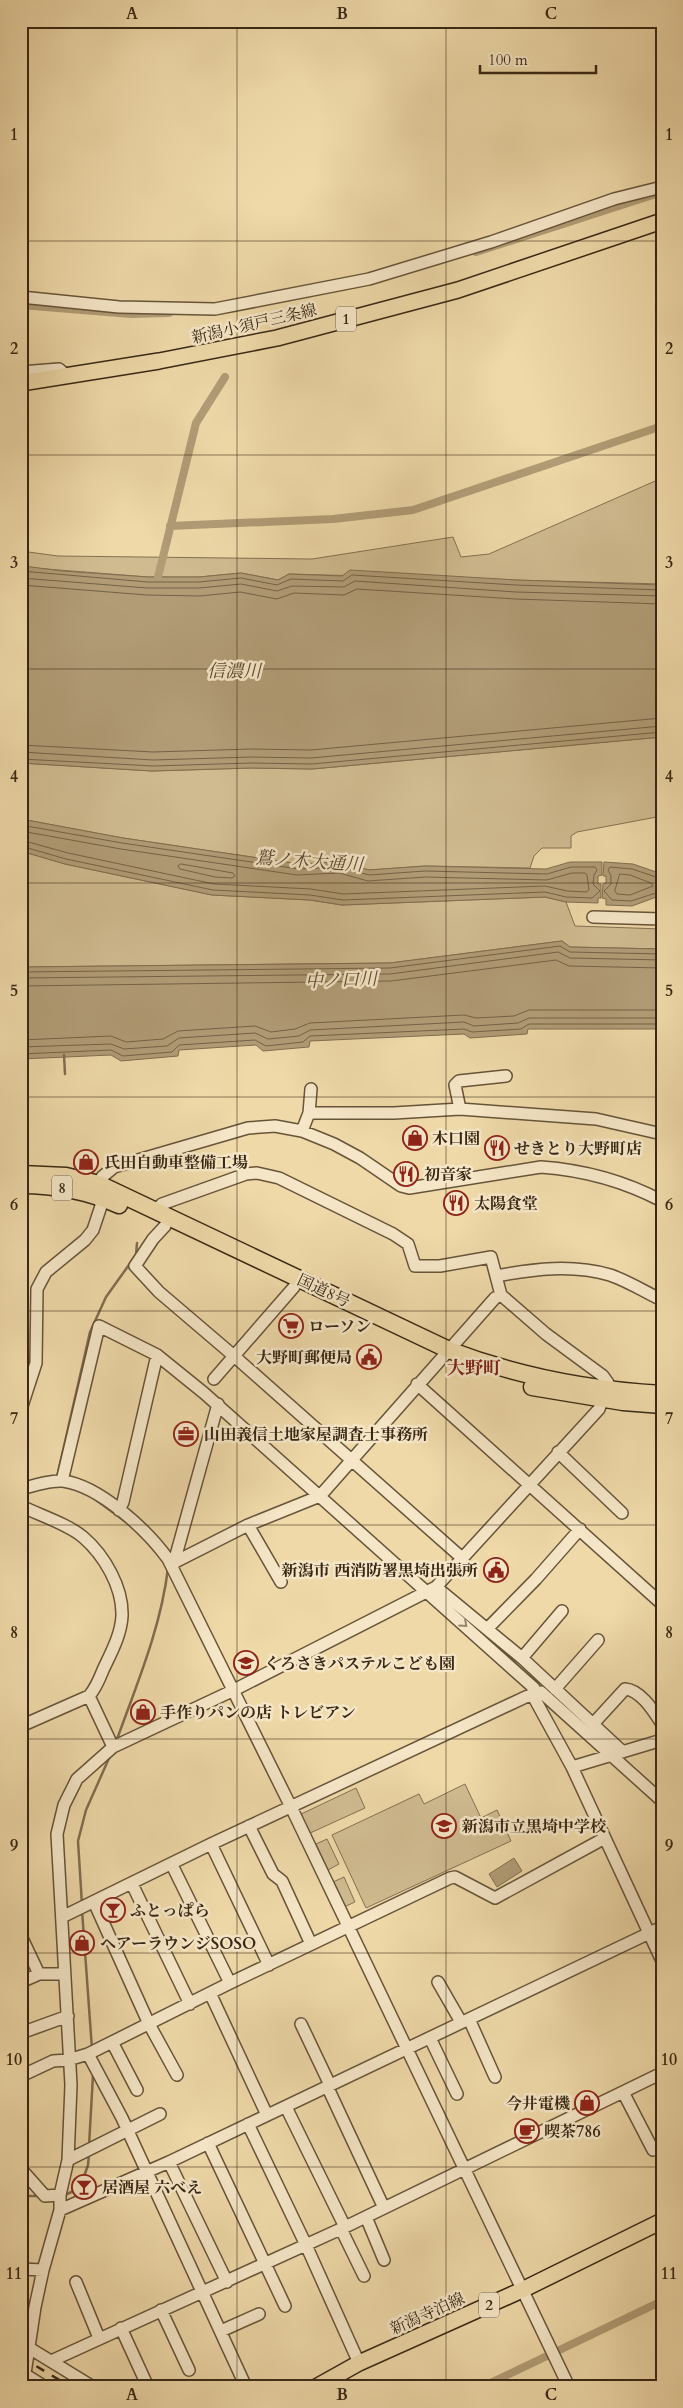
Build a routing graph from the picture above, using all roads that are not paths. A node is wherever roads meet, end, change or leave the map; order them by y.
1 (662, 187) edge
2 (662, 222) edge
3 (21, 297) edge
4 (21, 372) edge
5 (67, 376) junction
6 (21, 383) edge
7 (593, 917) dead end
8 (662, 919) edge
9 (506, 1076) dead end
10 (311, 1089) dead end
11 (460, 1109) junction
12 (309, 1113) junction
13 (302, 1131) junction
14 (662, 1134) edge
15 (21, 1174) edge
16 (21, 1185) edge
17 (101, 1191) junction
18 (662, 1201) edge
19 (156, 1210) junction
20 (165, 1226) junction
21 (496, 1276) junction
22 (294, 1287) junction
23 (501, 1295) junction
24 (662, 1300) edge
25 (447, 1352) junction
26 (157, 1355) junction
27 (234, 1356) junction
28 (214, 1380) dead end
29 (417, 1384) junction
30 (604, 1394) junction
31 (662, 1394) edge
32 (218, 1404) junction
33 (662, 1405) edge
34 (21, 1409) edge
35 (662, 1413) edge
36 (662, 1451) edge
37 (558, 1452) junction
38 (351, 1461) junction
39 (62, 1481) junction
40 (530, 1484) junction
41 (21, 1489) edge
42 (320, 1496) junction
43 (21, 1506) edge
44 (119, 1510) junction
45 (622, 1514) dead end
46 (248, 1524) junction
47 (580, 1529) junction
48 (462, 1558) junction
49 (174, 1564) junction
50 (281, 1582) dead end
51 (432, 1589) junction
52 (662, 1604) edge
53 (562, 1611) dead end
54 (488, 1628) junction
55 (598, 1640) dead end
56 (522, 1658) junction
57 (555, 1689) junction
58 (232, 1691) junction
59 (532, 1694) junction
60 (89, 1696) junction
61 (593, 1724) junction
62 (662, 1724) edge
63 (21, 1726) edge
64 (662, 1740) edge
65 (117, 1745) junction
66 (623, 1752) junction
67 (611, 1756) junction
68 (572, 1767) junction
69 (662, 1801) edge
70 (291, 1807) junction
71 (249, 1826) junction
72 (603, 1839) junction
73 (212, 1844) junction
74 (172, 1865) junction
75 (132, 1884) junction
76 (94, 1902) junction
77 (62, 1917) junction
78 (349, 1926) junction
79 (662, 1927) edge
80 (648, 1933) junction
81 (21, 1936) edge
82 (311, 1944) junction
83 (662, 1961) edge
84 (269, 1965) junction
85 (39, 1974) junction
86 (64, 1974) junction
87 (21, 1982) edge
88 (438, 1982) dead end
89 (230, 1983) junction
90 (210, 1993) junction
91 (190, 2004) junction
92 (68, 2016) junction
93 (465, 2020) junction
94 (149, 2024) junction
95 (301, 2024) dead end
96 (21, 2033) edge
97 (430, 2038) junction
98 (112, 2042) junction
99 (408, 2049) junction
100 (88, 2054) junction
101 (68, 2060) junction
102 (662, 2073) edge
103 (177, 2075) dead end
104 (21, 2076) edge
105 (495, 2077) dead end
106 (329, 2086) junction
107 (137, 2090) dead end
108 (623, 2092) junction
109 (456, 2094) dead end
110 (286, 2107) junction
111 (160, 2114) dead end
112 (267, 2115) junction
113 (248, 2124) junction
114 (127, 2130) junction
115 (208, 2143) junction
116 (653, 2150) dead end
117 (68, 2160) junction
118 (169, 2162) junction
119 (21, 2169) edge
120 (466, 2169) junction
121 (146, 2172) junction
122 (60, 2195) junction
123 (384, 2208) junction
124 (60, 2210) junction
125 (366, 2217) junction
126 (662, 2221) edge
127 (343, 2228) junction
128 (306, 2245) junction
129 (384, 2260) dead end
130 (266, 2263) junction
131 (21, 2268) edge
132 (42, 2270) junction
133 (364, 2276) dead end
134 (76, 2282) dead end
135 (226, 2282) junction
136 (522, 2290) junction
137 (203, 2291) junction
138 (285, 2306) dead end
139 (161, 2310) junction
140 (259, 2314) dead end
141 (121, 2328) junction
142 (221, 2331) junction
143 (99, 2338) junction
144 (25, 2345) edge
145 (51, 2361) junction
146 (359, 2363) junction
147 (188, 2370) dead end
148 (23, 2373) edge
149 (23, 2387) edge
150 (45, 2387) edge
151 (92, 2387) edge
152 (148, 2387) edge
153 (246, 2387) edge
154 (316, 2387) edge
155 (569, 2387) edge

1 - 3 street
2 - 5 main road, 新潟小須戸三条線 / 1
4 - 5 street
5 - 6 main road, 新潟小須戸三条線 / 1
7 - 8 street
9 - 11 street
10 - 12 street
11 - 12 street
11 - 14 street
12 - 13 street
13 - 17 street
13 - 18 street
15 - 17 highway, 国道8号 / 8
16 - 17 highway, 国道8号 / 8
17 - 19 highway, 国道8号 / 8
17 - 20 highway, 国道8号 / 8
17 - 34 street
19 - 21 street
19 - 25 highway, 国道8号 / 8
20 - 22 highway, 国道8号 / 8
20 - 27 street
21 - 23 street
21 - 24 street
22 - 25 highway, 国道8号 / 8
22 - 27 street
23 - 25 street
23 - 30 street
25 - 29 street
25 - 30 highway, 国道8号 / 8
26 - 32 street
26 - 39 street
26 - 44 street
27 - 28 street
27 - 38 street
29 - 38 street
29 - 40 street
30 - 31 highway, 国道8号 / 8
30 - 33 highway, 国道8号 / 8
30 - 37 street
32 - 42 street
32 - 49 street
35 - 36 street
37 - 40 street
37 - 45 street
38 - 42 street
38 - 48 street
39 - 41 street
39 - 44 street
40 - 47 street
40 - 48 street
42 - 46 street
42 - 51 street
43 - 60 street
44 - 49 street
46 - 49 street
46 - 50 street
47 - 52 street
47 - 54 street
48 - 51 street
49 - 58 street
51 - 54 street
51 - 58 street
51 -> 59 street
53 - 56 street
54 - 56 street
55 - 57 street
56 - 57 street
57 - 61 street
58 - 65 street
58 - 70 street
59 - 67 street
59 - 68 street
59 - 70 street
60 - 63 street
60 - 65 street
61 - 62 street
61 - 66 street
64 - 66 street
65 - 77 street
66 - 67 street
67 - 68 street
67 - 69 street
68 - 72 street
70 - 71 street
70 - 78 street
71 - 73 street
71 - 82 street
72 - 78 street
72 - 80 street
73 - 74 street
73 - 84 street
74 - 75 street
74 - 89 street
75 - 76 street
75 - 91 street
76 - 77 street
76 - 94 street
77 - 86 street
78 - 82 street
78 - 99 street
79 - 80 street
80 - 83 street
80 - 93 street
81 - 85 street
82 - 84 street
84 - 89 street
85 - 86 street
85 - 87 street
86 - 92 street
88 - 93 street
89 - 90 street
90 - 91 street
90 - 112 street
91 - 94 street
92 - 96 street
92 - 101 street
93 - 97 street
93 - 105 street
94 - 98 street
94 - 103 street
95 - 106 street
97 - 99 street
97 - 109 street
98 - 100 street
98 - 107 street
99 - 106 street
99 - 120 street
100 - 101 street
100 - 114 street
101 - 104 street
101 - 117 street
102 - 108 street
106 - 110 street
106 - 123 street
108 - 116 street
108 - 120 street
110 - 112 street
110 - 127 street
111 - 114 street
112 - 113 street
113 - 115 street
113 - 128 street
114 - 117 street
114 - 121 street
115 - 118 street
115 - 130 street
117 - 122 street
118 - 121 street
118 - 135 street
119 - 122 street
120 - 123 street
120 - 136 street
121 - 124 street
121 - 137 street
122 - 124 street
123 - 125 street
124 - 132 street
125 - 127 street
125 - 129 street
126 - 136 main road, 新潟寺泊線 / 2
127 - 128 street
127 - 133 street
128 - 130 street
128 - 146 street
130 - 135 street
130 - 138 street
131 - 132 street
132 - 144 street
134 - 143 street
135 - 137 street
136 - 146 main road, 新潟寺泊線 / 2
136 - 155 street
137 - 139 street
137 - 142 street
139 - 141 street
139 - 147 street
140 - 142 street
141 - 143 street
141 - 152 street
142 - 153 street
143 - 145 street
144 - 145 street
144 - 148 street
145 - 151 street
146 - 154 main road, 新潟寺泊線 / 2
148 - 149 street
148 - 150 street

